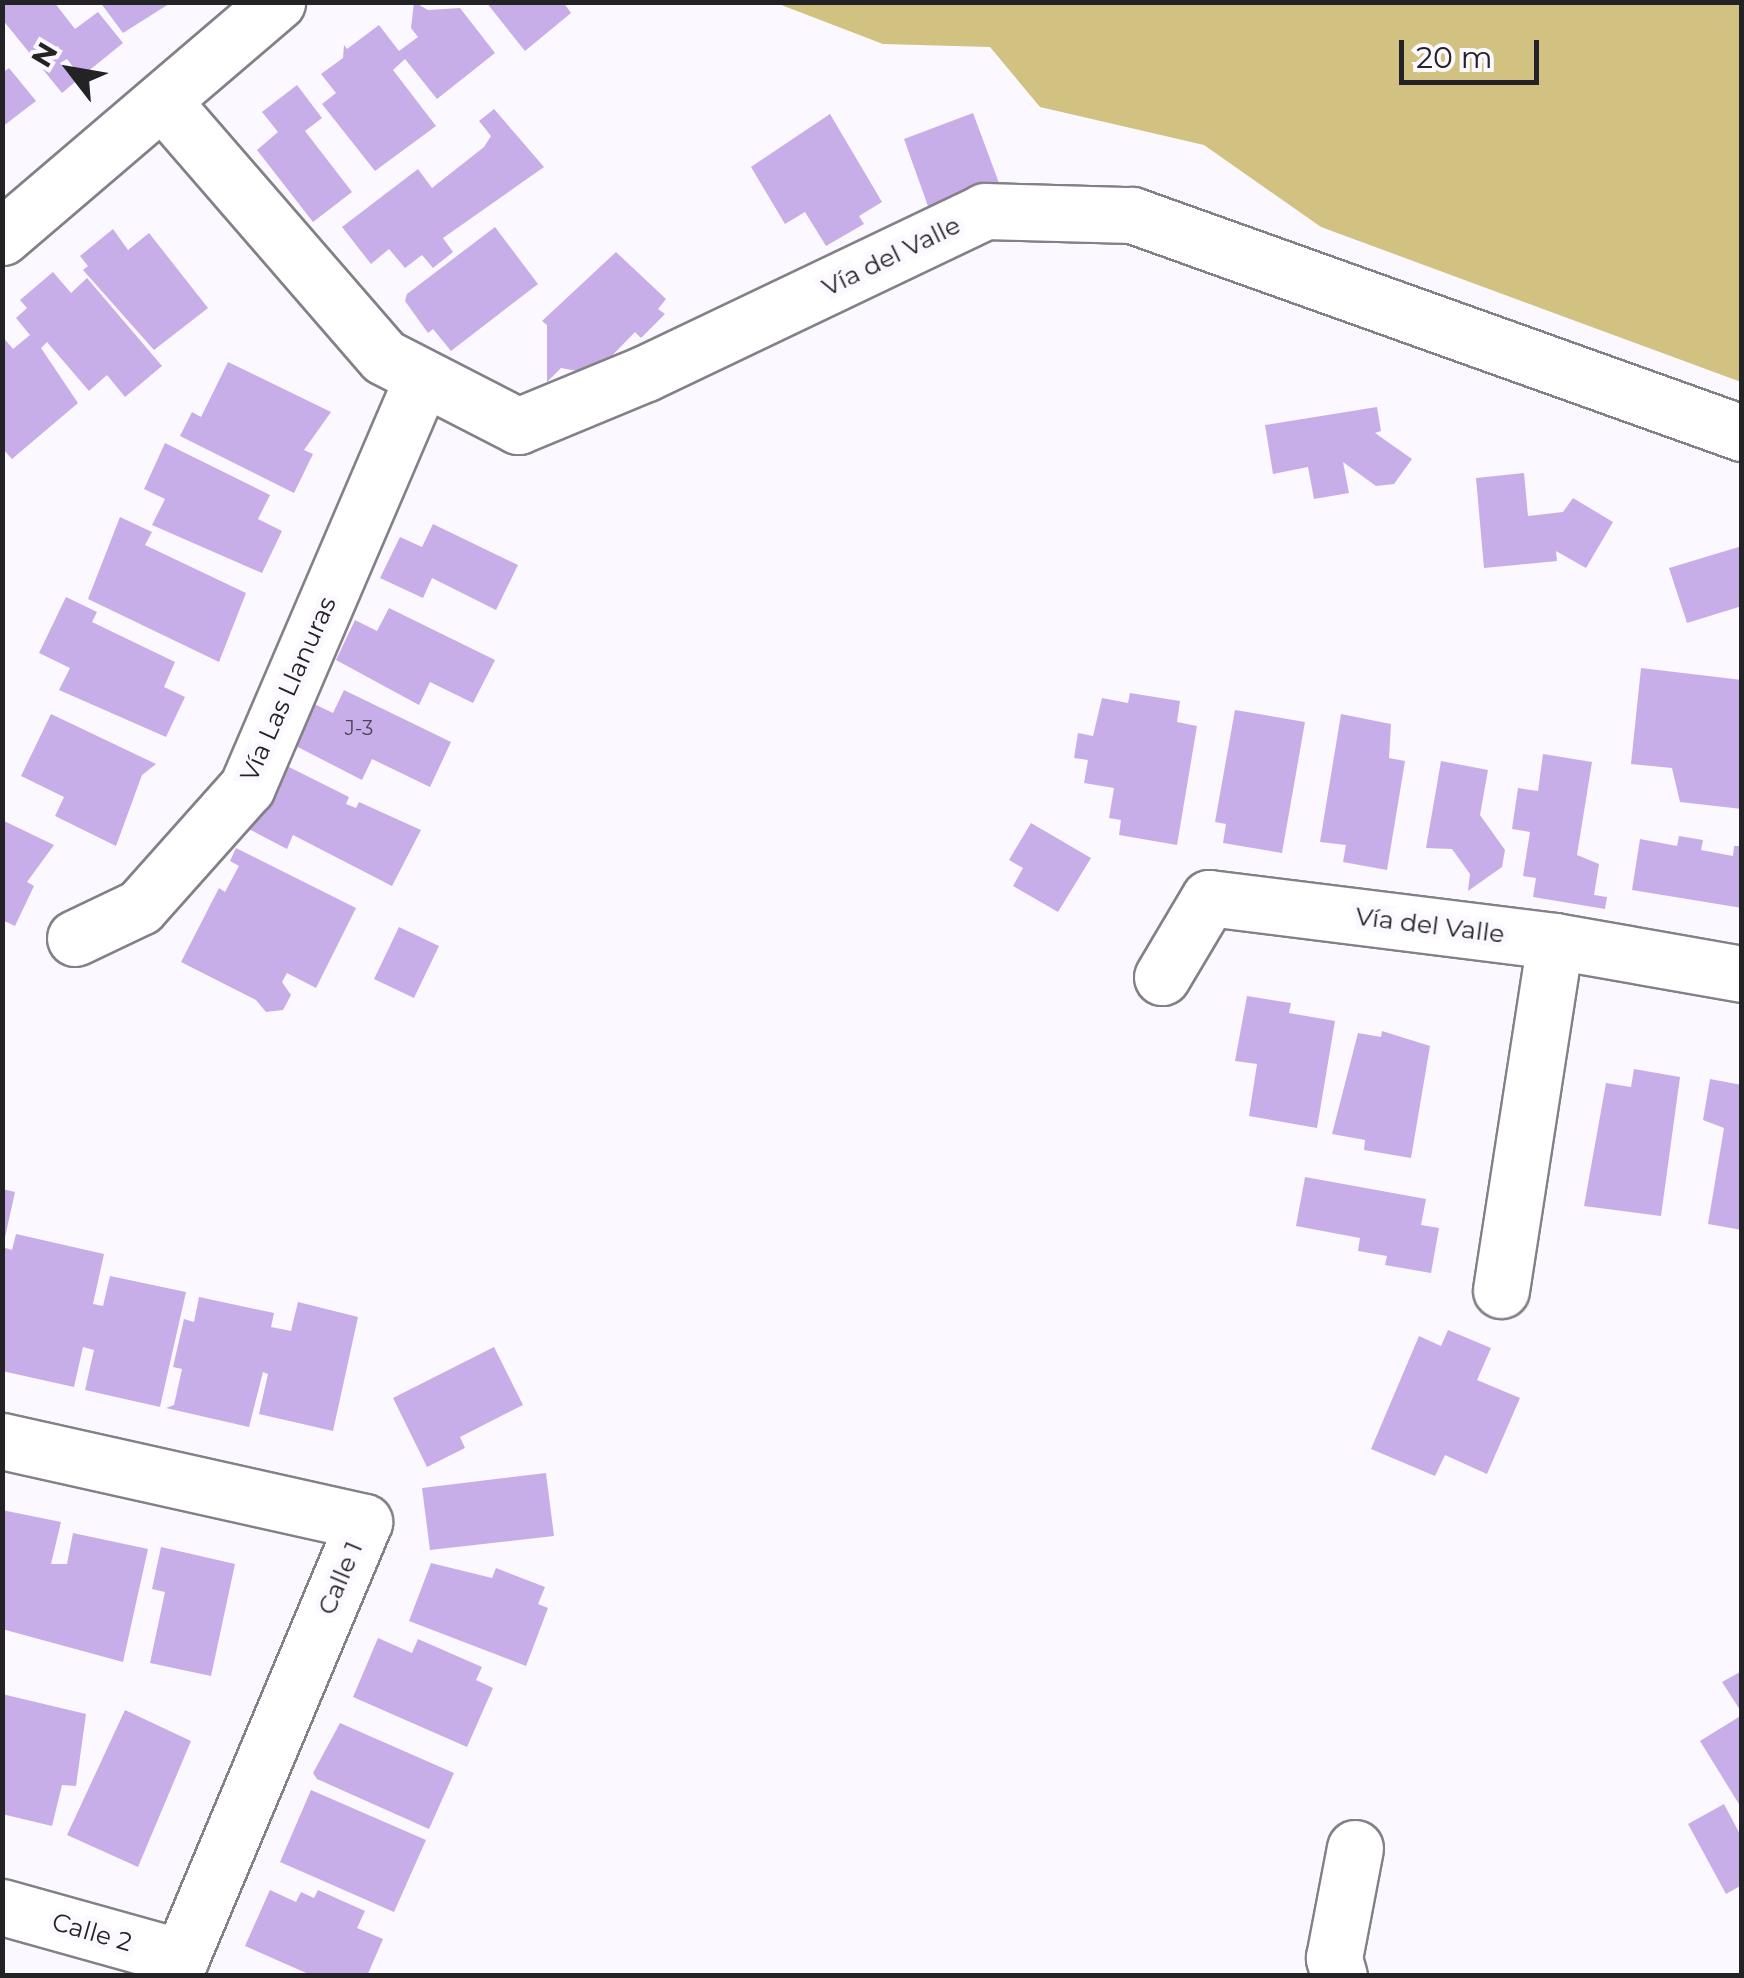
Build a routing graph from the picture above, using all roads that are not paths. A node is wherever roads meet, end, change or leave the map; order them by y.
1 (277, 2) edge
2 (163, 102) junction
3 (2, 237) edge
4 (422, 378) junction
5 (1742, 433) edge
6 (76, 938) dead end
7 (1555, 941) junction
8 (1742, 974) edge
9 (1162, 977) dead end
10 (1500, 1290) dead end
11 (2, 1440) edge
12 (1355, 1848) dead end
13 (2, 1907) edge
14 (177, 1966) edge
15 (1339, 1976) edge

1 - 2 street
2 - 3 street
2 - 4 street, Vía del Valle
4 - 5 street, Vía del Valle
4 - 6 street, Vía Las Llanuras
7 - 8 street, Vía del Valle
7 - 9 street, Vía del Valle
7 - 10 street
11 - 14 street, Calle 1
12 - 15 street
13 - 14 street, Calle 2

